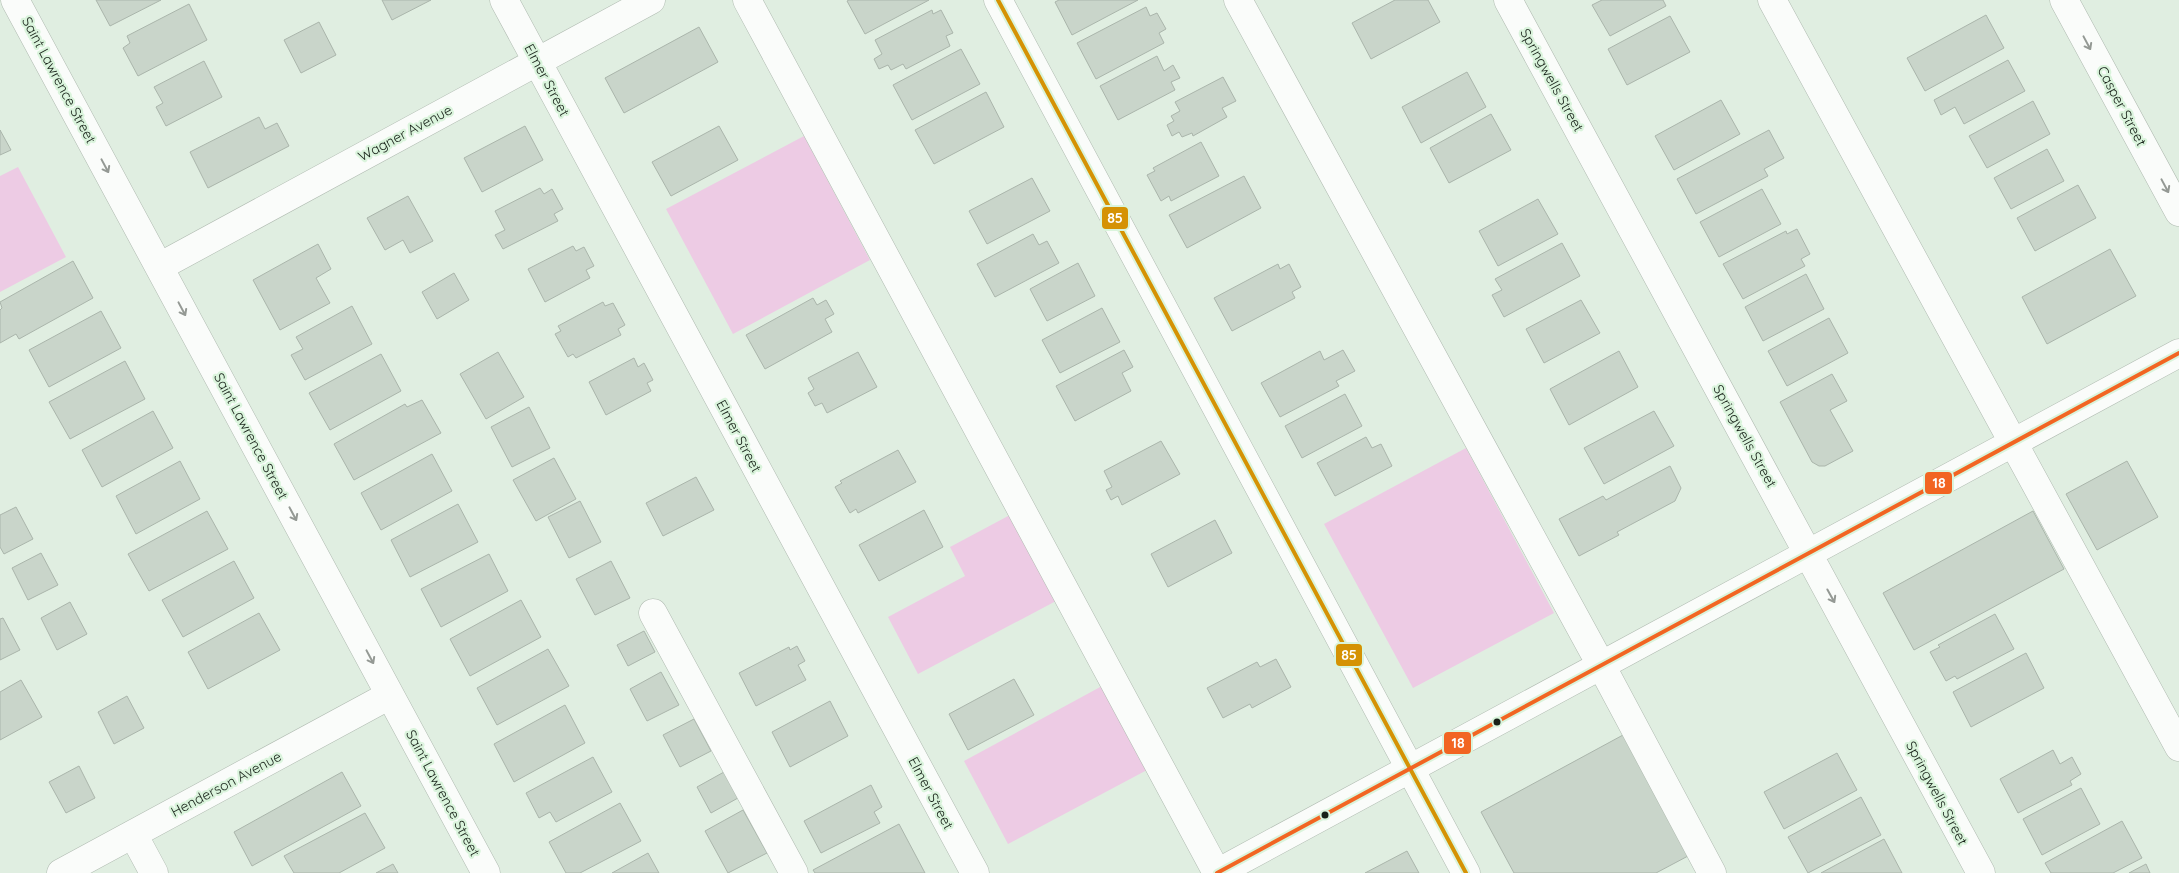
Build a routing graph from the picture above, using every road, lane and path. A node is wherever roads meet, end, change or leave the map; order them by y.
1 (15, 0) edge
2 (504, 0) edge
3 (651, 0) edge
4 (747, 0) edge
5 (998, 0) edge
6 (1238, 0) edge
7 (1508, 0) edge
8 (1772, 0) edge
9 (2064, 0) edge
10 (537, 62) junction
11 (2179, 212) edge
12 (160, 267) junction
13 (2179, 353) edge
14 (2013, 443) junction
15 (1808, 553) junction
16 (653, 612) dead end
17 (1601, 665) junction
18 (390, 695) junction
19 (2179, 747) edge
20 (1410, 768) junction
21 (133, 834) junction
22 (61, 873) edge
23 (154, 873) edge
24 (486, 873) edge
25 (794, 873) edge
26 (974, 873) edge
27 (1217, 873) edge
28 (1466, 873) edge
29 (1712, 873) edge
30 (1981, 873) edge

1 -> 12 street, Saint Lawrence Street
2 - 10 street, Elmer Street
3 - 10 street, Wagner Avenue
4 - 27 street
5 - 20 street
6 - 17 street
7 - 15 street, Springwells Street
8 - 14 street
9 -> 11 street, Casper Street
10 - 12 street, Wagner Avenue
10 - 26 street, Elmer Street
12 -> 18 street, Saint Lawrence Street
13 - 14 street
14 - 15 street
14 - 19 street
15 - 17 street
15 -> 30 street, Springwells Street
16 - 25 street
17 - 20 street
17 - 29 street
18 - 21 street, Henderson Avenue
18 - 24 street, Saint Lawrence Street
20 - 27 street
20 - 28 street
21 - 22 street, Henderson Avenue
21 - 23 street

